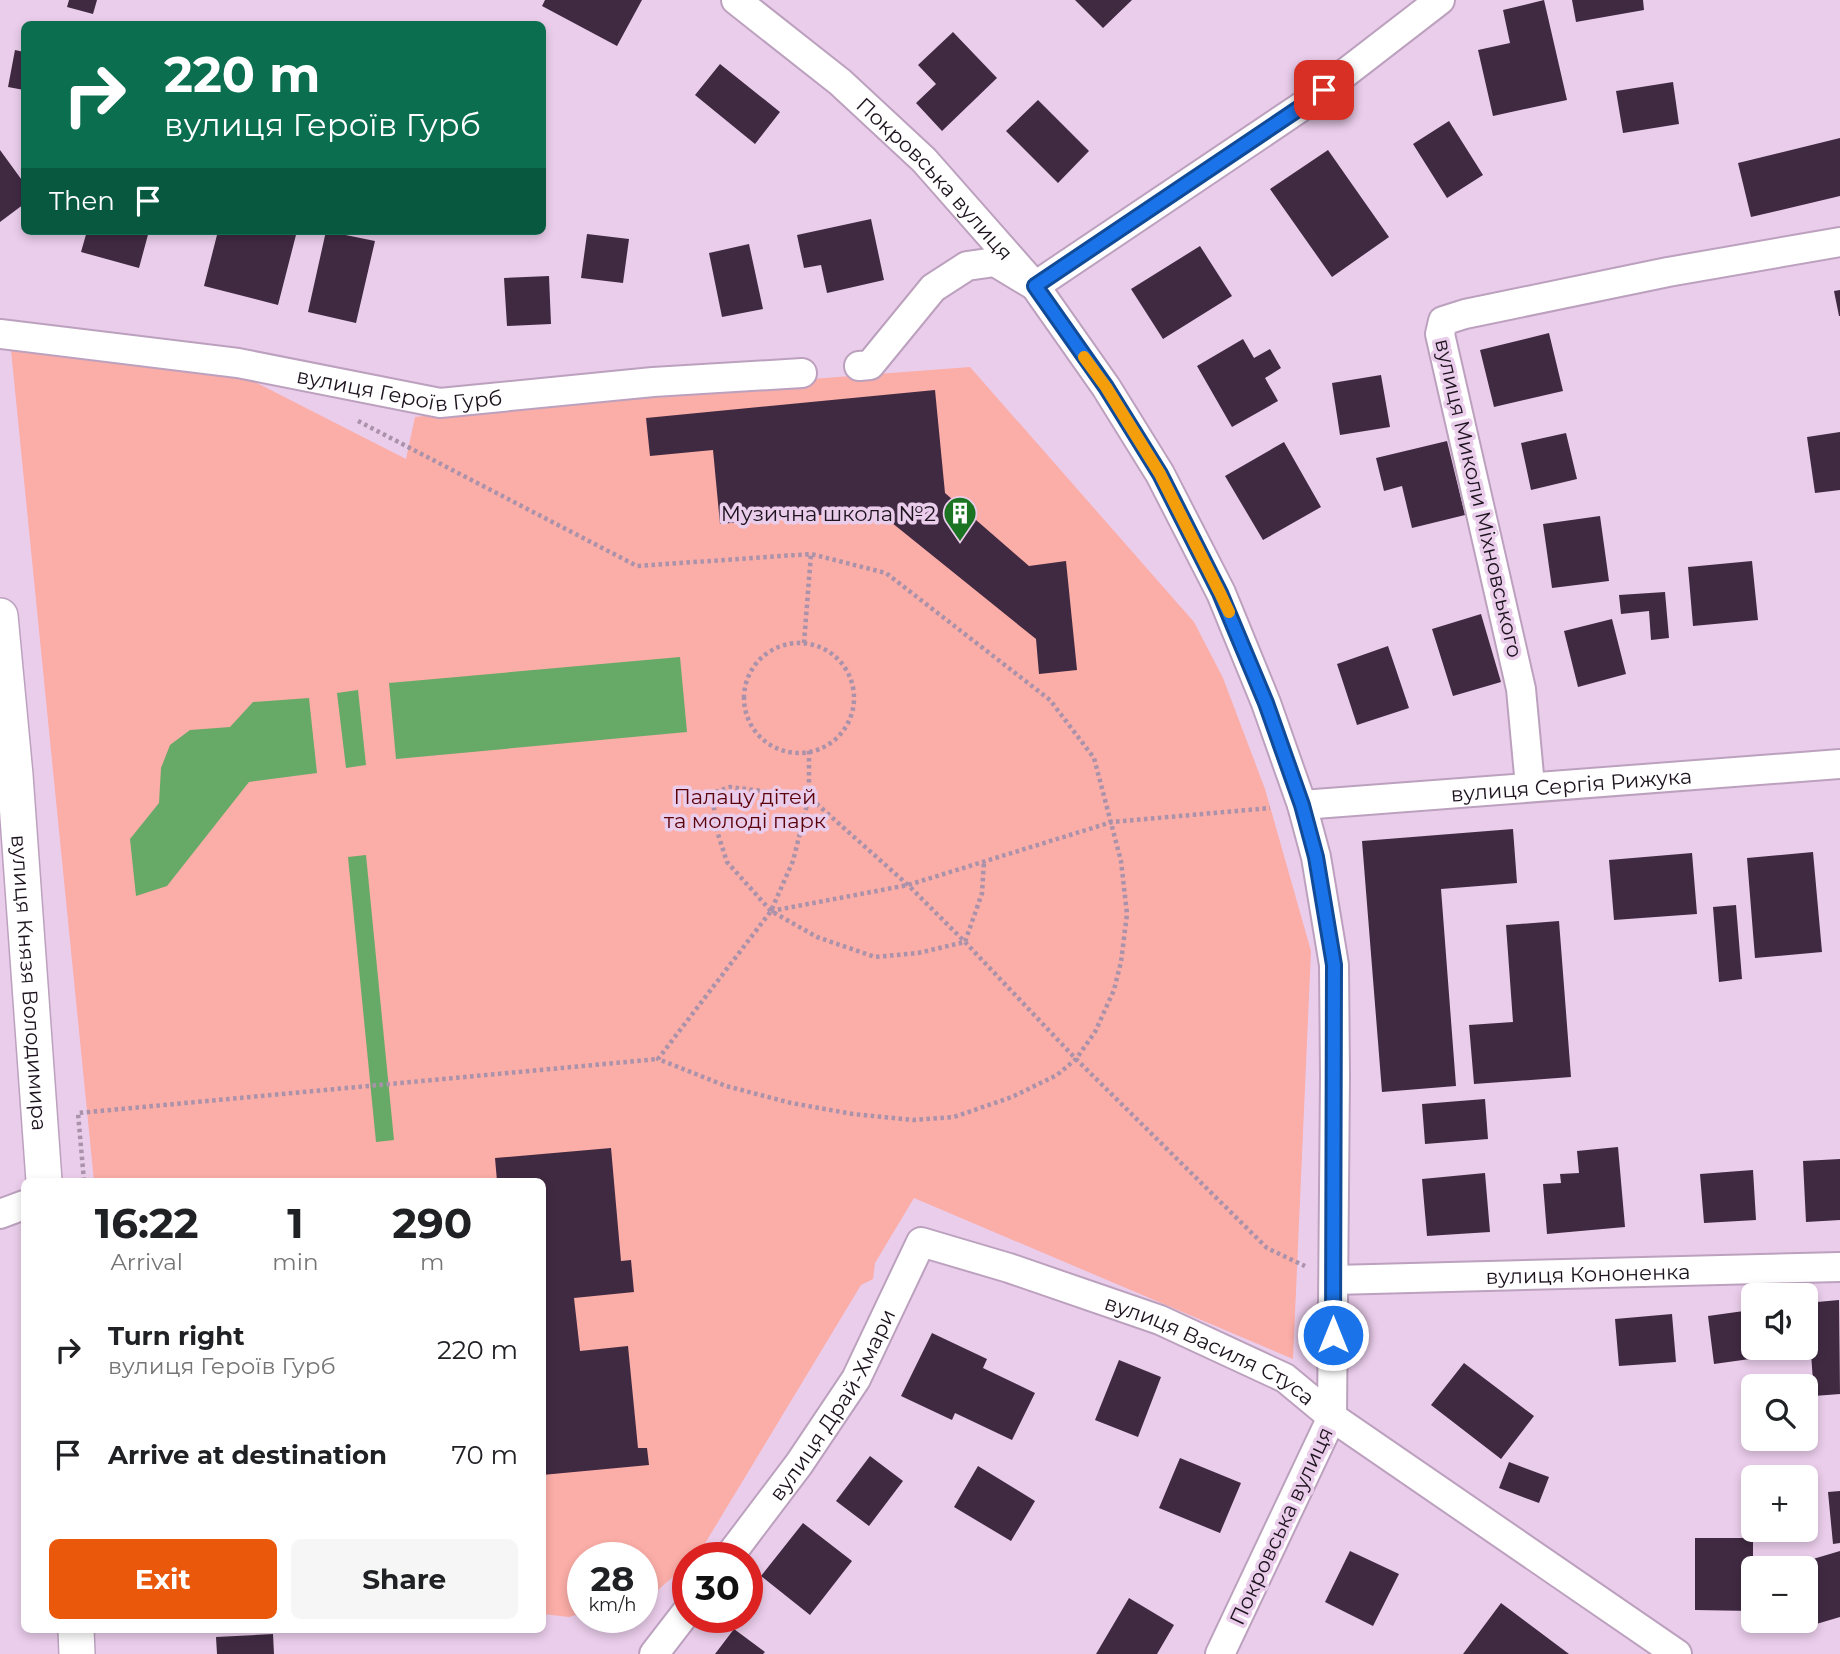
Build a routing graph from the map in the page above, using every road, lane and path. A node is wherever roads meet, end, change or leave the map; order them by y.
1 (736, 0) edge
2 (1440, 0) edge
3 (1840, 242) edge
4 (1035, 286) junction
5 (0, 334) edge
6 (859, 366) dead end
7 (802, 373) dead end
8 (351, 417) dead end
9 (811, 554) junction
10 (0, 616) edge
11 (804, 643) junction
12 (809, 751) junction
13 (1840, 764) edge
14 (1530, 786) junction
15 (808, 797) junction
16 (1302, 805) junction
17 (1112, 822) junction
18 (984, 861) junction
19 (908, 885) junction
20 (771, 911) junction
21 (965, 942) junction
22 (658, 1059) junction
23 (1076, 1059) junction
24 (44, 1178) edge
25 (84, 1178) edge
26 (21, 1206) edge
27 (0, 1214) edge
28 (921, 1242) joint
29 (1840, 1267) edge
30 (1334, 1280) junction
31 (1332, 1417) junction
32 (740, 1542) edge
33 (672, 1631) edge
34 (76, 1633) edge
35 (77, 1654) edge
36 (654, 1654) edge
37 (1220, 1654) edge
38 (1677, 1654) edge

1 - 4 street, Покровська вулиця
2 - 4 street
3 - 14 street, вулиця Миколи Міхновського
4 - 6 street
4 - 16 street, Покровська вулиця
5 - 7 street, вулиця Героїв Гурб
8 - 9 path
9 - 11 path
9 - 17 path
10 - 24 street, вулиця Князя Володимира
11 - 12 path
11 - 12 path
12 - 15 path
13 - 14 street, вулиця Сергія Рижука
14 - 16 street, вулиця Сергія Рижука
15 - 19 path
15 - 20 path
15 - 20 path
16 - 17 path
16 - 30 street, Покровська вулиця
17 - 18 path
17 - 23 path
18 - 19 path
18 - 21 path
19 - 20 path
19 - 21 path
20 - 21 path
20 - 22 path
21 - 23 path
22 - 23 path
22 - 25 path
23 - 30 path
26 - 27 street
28 - 31 street, вулиця Василя Стуса
28 - 32 street, вулиця Драй-Хмари
29 - 30 street, вулиця Кононенка
30 - 31 street, Покровська вулиця
31 - 37 street, Покровська вулиця
31 - 38 street, вулиця Василя Стуса
33 - 36 street
34 - 35 street

